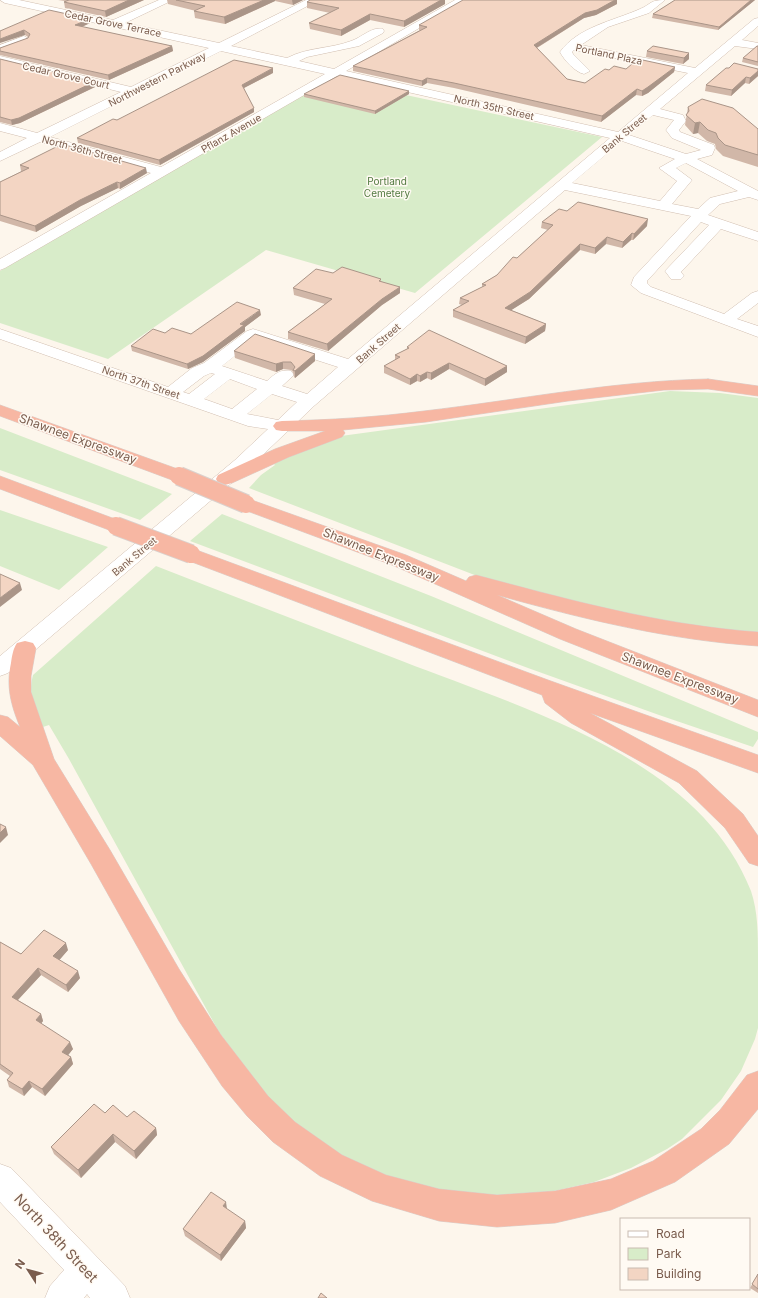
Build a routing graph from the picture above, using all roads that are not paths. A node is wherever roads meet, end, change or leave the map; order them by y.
1 (168, 0) edge
2 (314, 0) edge
3 (462, 0) edge
4 (660, 0) edge
5 (13, 1) edge
6 (0, 8) edge
7 (758, 21) edge
8 (114, 24) junction
9 (408, 26) junction
10 (24, 39) edge
11 (733, 42) junction
12 (571, 46) junction
13 (758, 46) edge
14 (220, 47) junction
15 (0, 49) edge
16 (0, 59) edge
17 (713, 59) junction
18 (289, 62) junction
19 (727, 62) dead end
20 (584, 71) dead end
21 (336, 72) junction
22 (698, 72) junction
23 (133, 91) junction
24 (651, 110) junction
25 (0, 127) edge
26 (620, 136) junction
27 (39, 138) junction
28 (0, 157) edge
29 (686, 158) junction
30 (164, 172) junction
31 (562, 185) junction
32 (755, 194) edge
33 (663, 206) junction
34 (700, 216) junction
35 (718, 224) junction
36 (758, 237) edge
37 (0, 265) edge
38 (676, 276) dead end
39 (758, 296) edge
40 (725, 320) junction
41 (758, 332) edge
42 (0, 334) edge
43 (312, 353) junction
44 (351, 366) junction
45 (210, 367) junction
46 (227, 373) junction
47 (270, 387) junction
48 (758, 391) edge
49 (171, 393) junction
50 (192, 400) junction
51 (310, 401) junction
52 (0, 410) edge
53 (235, 415) junction
54 (368, 424) junction
55 (282, 426) junction
56 (224, 479) junction
57 (0, 482) edge
58 (399, 560) junction
59 (758, 640) edge
60 (25, 648) junction
61 (0, 668) edge
62 (540, 686) junction
63 (758, 709) edge
64 (0, 722) edge
65 (43, 760) junction
66 (758, 764) edge
67 (758, 856) edge
68 (758, 1085) edge
69 (0, 1179) edge
70 (86, 1269) junction
71 (62, 1298) edge
72 (113, 1298) edge

1 - 8 street
2 - 14 street, Northwestern Parkway
3 - 9 street, Pflanz Avenue
4 - 12 street, Portland Plaza
5 - 6 street
5 - 8 street, Cedar Grove Terrace
7 - 11 street, Bank Street
8 - 14 street, Cedar Grove Terrace
9 - 18 street
9 - 21 street, Pflanz Avenue
10 - 15 street
11 - 13 street
11 - 17 street, Bank Street
12 - 20 street
12 - 22 street, Portland Plaza
14 - 18 street, North 35th Street
14 - 23 street, Northwestern Parkway
16 - 23 street, Cedar Grove Court
17 - 19 street
17 - 22 street, Bank Street
18 - 21 street, North 35th Street
21 - 26 street, North 35th Street
21 - 30 street, Pflanz Avenue
22 - 24 street, Bank Street
23 - 27 street, Northwestern Parkway
24 - 26 street, Bank Street
24 - 29 street
25 - 27 street, North 36th Street
26 - 29 street, North 35th Street
26 - 31 street, Bank Street
27 - 28 street, Northwestern Parkway
27 - 30 street, North 36th Street
29 - 32 street, North 35th Street
29 - 33 street
30 - 37 street, Pflanz Avenue
31 - 33 street
31 - 44 street, Bank Street
32 - 34 street
33 - 34 street
34 - 35 street
34 - 40 street
35 - 36 street
35 - 38 street
39 - 40 street
40 - 41 street
42 - 49 street, North 37th Street
43 - 44 street
43 - 45 street
43 - 47 street
44 - 51 street, Bank Street
45 - 46 street
45 - 49 street
46 - 47 street
46 - 50 street
47 - 51 street
47 - 53 street
48 - 54 highway
49 - 50 street, North 37th Street
50 - 53 street, North 37th Street
51 - 55 street, Bank Street
52 - 58 highway, Shawnee Expressway, bridge
53 - 55 street, North 37th Street
54 - 55 highway
54 - 56 highway
55 - 56 street, Bank Street
56 - 60 street, Bank Street
57 - 62 highway, bridge
58 - 59 highway
58 - 63 highway, Shawnee Expressway
60 - 61 street, Bank Street
60 - 65 highway
62 - 66 highway
62 - 67 highway
64 - 65 highway
65 - 68 highway
69 - 70 street, North 38th Street
70 - 71 street
70 - 72 street, North 38th Street

